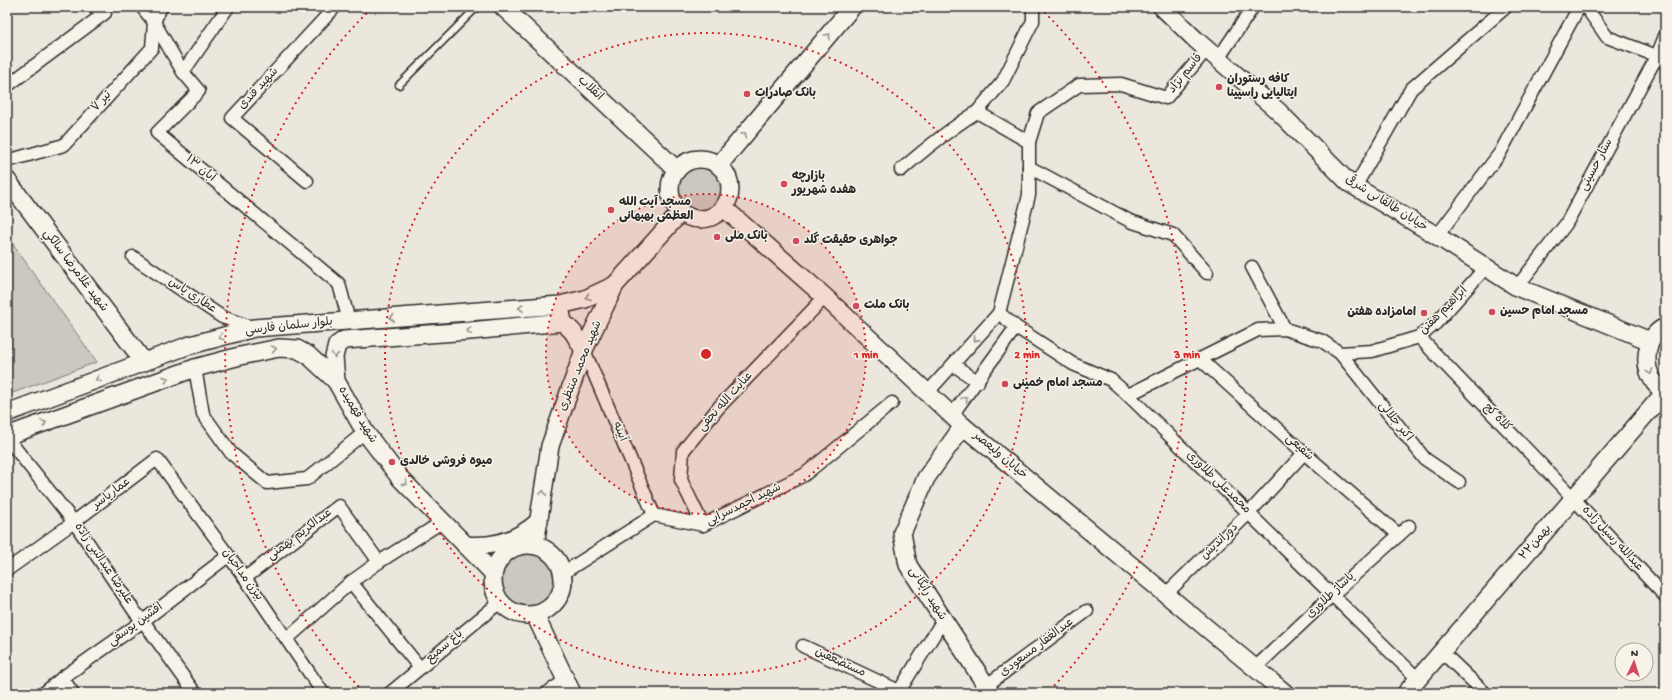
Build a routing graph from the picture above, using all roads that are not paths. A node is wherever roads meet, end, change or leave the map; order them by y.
1 (142, 7) edge
2 (161, 7) edge
3 (228, 7) edge
4 (335, 7) edge
5 (477, 7) edge
6 (504, 7) edge
7 (852, 7) edge
8 (1033, 7) edge
9 (1162, 7) edge
10 (1253, 7) edge
11 (1506, 7) edge
12 (1579, 7) edge
13 (1586, 7) edge
14 (100, 10) edge
15 (154, 22) junction
16 (1665, 36) edge
17 (1212, 54) junction
18 (1661, 59) edge
19 (183, 72) junction
20 (399, 85) dead end
21 (7, 86) edge
22 (978, 112) junction
23 (1029, 142) junction
24 (7, 161) edge
25 (719, 165) junction
26 (1029, 167) junction
27 (677, 170) junction
28 (901, 170) dead end
29 (7, 180) edge
30 (307, 181) dead end
31 (1355, 187) junction
32 (724, 208) junction
33 (682, 212) junction
34 (1437, 236) junction
35 (133, 257) dead end
36 (1252, 267) dead end
37 (1486, 267) junction
38 (1208, 273) dead end
39 (615, 285) junction
40 (1518, 287) junction
41 (825, 298) junction
42 (999, 312) junction
43 (562, 314) junction
44 (349, 321) junction
45 (1016, 327) junction
46 (1665, 327) edge
47 (254, 328) junction
48 (1285, 329) junction
49 (1419, 337) junction
50 (1650, 341) junction
51 (584, 350) junction
52 (1340, 353) junction
53 (1200, 359) junction
54 (144, 362) junction
55 (954, 365) junction
56 (195, 368) junction
57 (336, 381) junction
58 (978, 382) junction
59 (928, 392) junction
60 (1665, 392) edge
61 (1128, 395) junction
62 (892, 403) dead end
63 (7, 413) edge
64 (958, 420) junction
65 (366, 432) junction
66 (7, 437) edge
67 (1304, 453) junction
68 (158, 459) joint
69 (1459, 482) dead end
70 (1574, 499) junction
71 (1249, 513) junction
72 (654, 515) junction
73 (539, 521) junction
74 (74, 522) junction
75 (442, 522) junction
76 (703, 525) junction
77 (1409, 526) dead end
78 (1399, 535) junction
79 (465, 545) junction
80 (535, 545) junction
81 (228, 556) junction
82 (379, 562) junction
83 (7, 570) edge
84 (493, 573) junction
85 (563, 573) junction
86 (245, 578) junction
87 (351, 582) junction
88 (1166, 594) junction
89 (1332, 595) junction
90 (1665, 596) edge
91 (500, 602) junction
92 (1087, 610) dead end
93 (535, 615) junction
94 (943, 620) junction
95 (143, 621) junction
96 (287, 639) junction
97 (803, 646) dead end
98 (1442, 652) junction
99 (420, 668) junction
100 (1255, 668) junction
101 (62, 678) junction
102 (1418, 679) junction
103 (569, 687) edge
104 (989, 689) edge
105 (899, 692) edge
106 (44, 693) edge
107 (73, 693) edge
108 (195, 693) edge
109 (323, 693) edge
110 (390, 693) edge
111 (547, 693) edge
112 (1285, 693) edge
113 (1406, 693) edge
114 (1485, 693) edge

1 - 15 street
2 - 15 street, ۷ تیر
3 - 19 street
4 - 30 street, شهید قندی
5 - 20 lane
6 - 27 main road, انقلاب
25 -> 7 main road
8 - 22 street
9 - 17 main road, خیابان طالقانی شرقی
10 - 17 street
11 - 31 street
12 - 34 street
13 - 18 street
14 - 21 street
15 - 19 street
15 - 24 street, ۷ تیر
16 - 18 street, ستار حسینی
17 - 23 street, قاسم نژاد
17 - 31 main road, خیابان طالقانی شرقی
18 - 40 street, ستار حسینی
19 - 44 street, ۱۳ آبان
22 - 23 street
22 - 28 street
23 - 26 street, قاسم نژاد
25 - 27 main road
25 - 32 main road
26 - 38 street
26 - 42 street, قاسم نژاد
27 - 33 main road
29 - 54 main road, شهید غلامرضا سالکي
31 - 34 main road, خیابان طالقانی شرقی
32 - 33 main road
32 - 41 main road, خیابان ولیعصر
33 - 39 main road, شهید محمد منتظری
34 - 37 main road, خیابان طالقانی شرقی
35 - 47 street, عطاری یاس
36 - 48 street
37 - 40 main road, خیابان طالقانی شرقی
37 - 49 street, ابراهیم هفتن
39 -> 43 main road
39 - 51 main road, شهید محمد منتظری
40 - 50 main road, خیابان طالقانی شرقی
41 - 59 main road, خیابان ولیعصر
41 - 76 street, عنایت الله نجفی
42 - 45 street, محمدعلی طلاوری
42 -> 55 street
43 -> 44 main road, بلوار سلمان فارسی
43 - 51 main road
43 -> 57 main road, شهید فهمیده
44 - 47 main road, بلوار سلمان فارسی
45 - 58 street
45 - 61 street, محمدعلی طلاوری
46 - 50 main road
47 -> 54 main road, بلوار سلمان فارسی
48 - 52 street
48 - 53 street
49 - 52 street, ابراهیم هفتن
49 - 70 street, کلاه کج
50 -> 60 main road
51 - 72 street, آبینه
73 -> 51 main road, شهید محمد منتظری
52 - 69 street, اکبر جلالی
53 - 61 street
53 - 67 street, شفیعی
54 -> 63 main road, بلوار سلمان فارسی
55 - 58 street
55 - 59 street
56 -> 57 main road, بلوار سلمان فارسی
56 - 65 street
66 -> 56 main road, بلوار سلمان فارسی
57 - 65 main road, شهید فهمیده
64 -> 58 street
59 - 64 main road, خیابان ولیعصر
60 - 70 main road, ۲۲بهمن
61 - 71 street, محمدعلی طلاوری
62 - 76 street, شهید احمدسرایی
64 - 88 main road, خیابان ولیعصر
64 - 94 main road, شهید رایگانی
65 -> 75 main road, شهید فهمیده
66 - 74 street, علیرضا عبدالنبی زاده
67 - 71 street, دوراندیش
67 - 78 street, شفیعی
68 - 74 street, عماریاسر
68 - 81 street, بیژن مداحیان
70 - 90 street, عبدالله رسیل زاده
70 - 98 main road, ۲۲بهمن
71 - 88 street, دوراندیش
71 - 89 street, محمدعلی طلاوری
72 - 76 street, شهید احمدسرایی
72 - 85 street
73 - 79 main road
73 - 80 main road, شهید محمد منتظری
74 - 83 street, عماریاسر
74 - 95 street, علیرضا عبدالنبی زاده
75 - 79 main road, شهید فهمیده
75 - 82 street
77 - 78 street, پاساژ طلاوری
78 - 89 street, پاساژ طلاوری
79 - 84 main road, شهید فهمیده
80 - 84 main road
80 - 85 main road
81 - 86 street, بیژن مداحیان
81 - 95 street, افشین یوسفی
82 - 86 street, عبدالکریم بهمنی
82 - 87 street
84 - 91 main road
85 - 93 main road
86 - 96 street, بیژن مداحیان
87 - 96 street
87 - 99 street
88 - 100 main road, خیابان ولیعصر
89 - 100 street, پاساژ طلاوری
89 - 102 street, محمدعلی طلاوری
91 - 93 main road
91 - 99 street, باغ سمیع
92 - 104 street, عبدالغفار مسعودی
93 - 103 main road
94 - 104 main road, شهید رایگانی
94 - 105 street
95 - 101 street, افشین یوسفی
95 - 108 street, علیرضا عبدالنبی زاده
96 - 109 street, بیژن مداحیان
97 - 105 street, مستضعفین
98 - 102 main road, ۲۲بهمن
98 - 114 street
99 - 110 street, باغ سمیع
100 - 112 main road, خیابان ولیعصر
101 - 106 street, افشین یوسفی
101 - 107 street
102 - 113 main road, ۲۲بهمن
103 - 111 street

